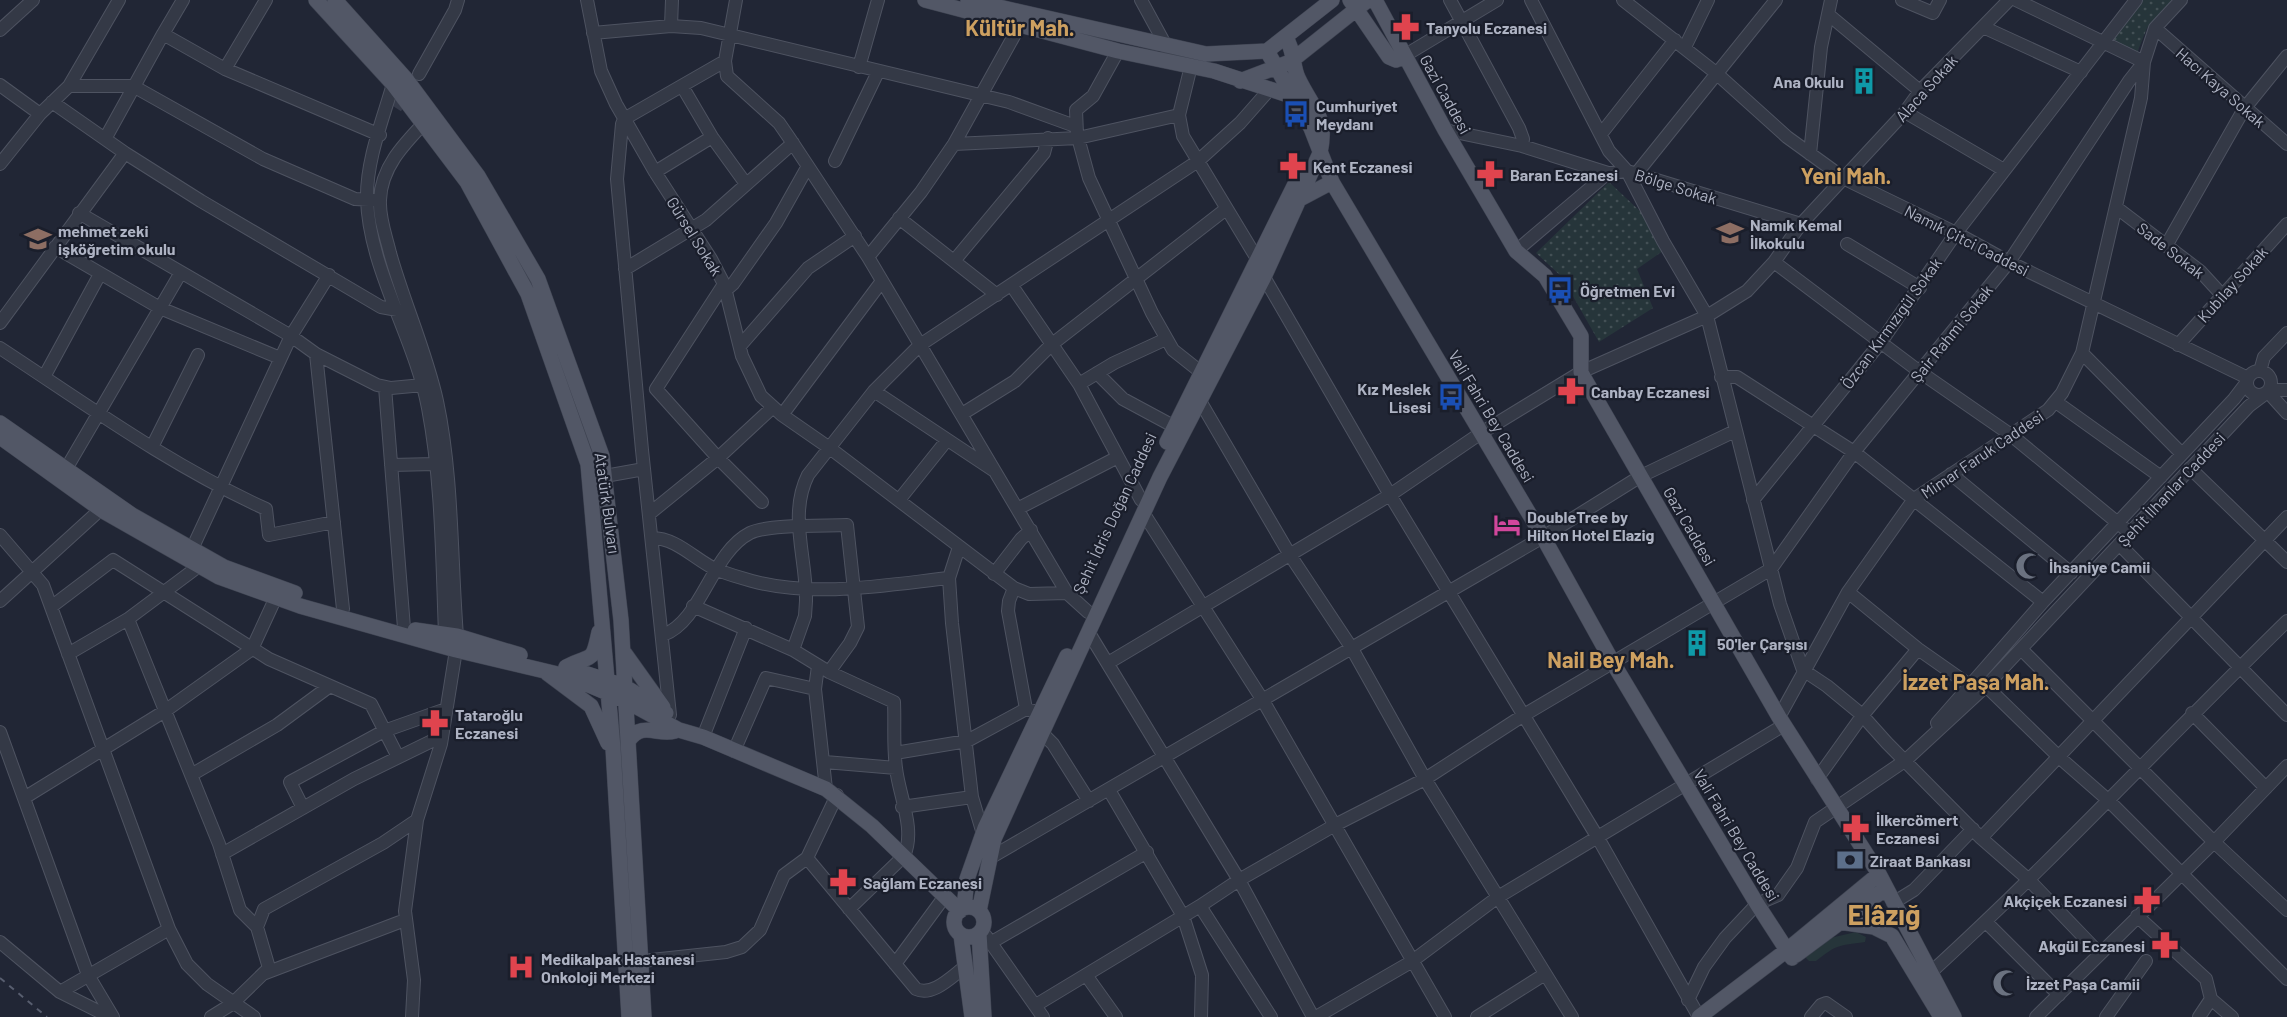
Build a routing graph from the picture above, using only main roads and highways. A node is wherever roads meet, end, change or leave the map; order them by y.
1 (316, 0) edge
2 (335, 0) edge
3 (925, 0) edge
4 (968, 0) edge
5 (1332, 0) edge
6 (1375, 0) edge
7 (1358, 3) edge
8 (1286, 38) junction
9 (1267, 51) junction
10 (1404, 56) junction
11 (1295, 59) junction
12 (1276, 69) junction
13 (1240, 81) junction
14 (1291, 96) junction
15 (1318, 147) junction
16 (1332, 182) junction
17 (1300, 199) junction
18 (0, 423) edge
19 (0, 437) edge
20 (1142, 507) junction
21 (604, 624) junction
22 (453, 640) junction
23 (622, 651) junction
24 (566, 667) junction
25 (546, 670) junction
26 (609, 686) junction
27 (624, 693) junction
28 (667, 714) junction
29 (682, 730) junction
30 (629, 740) junction
31 (613, 748) junction
32 (1879, 874) junction
33 (1886, 889) junction
34 (968, 910) junction
35 (1839, 922) junction
36 (961, 935) junction
37 (984, 936) junction
38 (1789, 954) junction
39 (628, 1017) edge
40 (644, 1017) edge
41 (972, 1017) edge
42 (984, 1017) edge
43 (1699, 1017) edge
44 (1716, 1017) edge
45 (1941, 1017) edge
46 (1954, 1017) edge

1 - 21 main road, Atatürk Bulvarı
2 - 23 main road, Atatürk Bulvarı
3 - 13 main road
4 - 9 main road
5 - 8 main road
6 - 10 main road, Gazi Caddesi
7 - 10 main road, Gazi Caddesi
7 - 11 main road
8 - 9 main road
8 - 11 main road
9 - 12 main road, Vali Fahri Bey Caddesi
10 - 32 main road, Gazi Caddesi
11 - 12 main road
11 - 15 main road
12 - 13 main road
12 - 14 main road, Vali Fahri Bey Caddesi
13 - 14 main road
14 - 15 main road, Vali Fahri Bey Caddesi
15 - 16 main road, Vali Fahri Bey Caddesi
15 - 17 main road, Şehit İdris Doğan Caddesi
15 - 20 main road, Şehit İdris Doğan Caddesi
16 - 17 main road
16 - 38 main road, Vali Fahri Bey Caddesi
17 - 20 main road, Şehit İdris Doğan Caddesi
18 - 22 main road
19 - 22 main road
20 - 34 main road, Şehit İdris Doğan Caddesi
20 - 34 main road, Şehit İdris Doğan Caddesi
21 - 24 main road
21 - 26 main road, Atatürk Bulvarı
22 - 24 main road
22 - 25 main road
23 - 27 main road, Atatürk Bulvarı
23 - 28 main road
24 - 26 main road
25 - 26 main road
25 - 31 main road
26 - 27 main road
26 - 31 main road, Atatürk Bulvarı
27 - 28 main road
27 - 29 main road
27 - 30 main road, Atatürk Bulvarı
28 - 29 main road
29 - 30 main road
29 - 34 main road
30 - 40 main road, Atatürk Bulvarı
31 - 39 main road, Atatürk Bulvarı
32 - 33 main road, Gazi Caddesi
32 - 38 main road
33 - 35 main road
33 - 46 main road, Gazi Caddesi
34 - 36 main road
34 - 37 main road
35 - 38 main road
35 - 45 main road
36 - 37 main road
36 - 41 main road
37 - 42 main road
38 - 43 main road
38 - 44 main road

